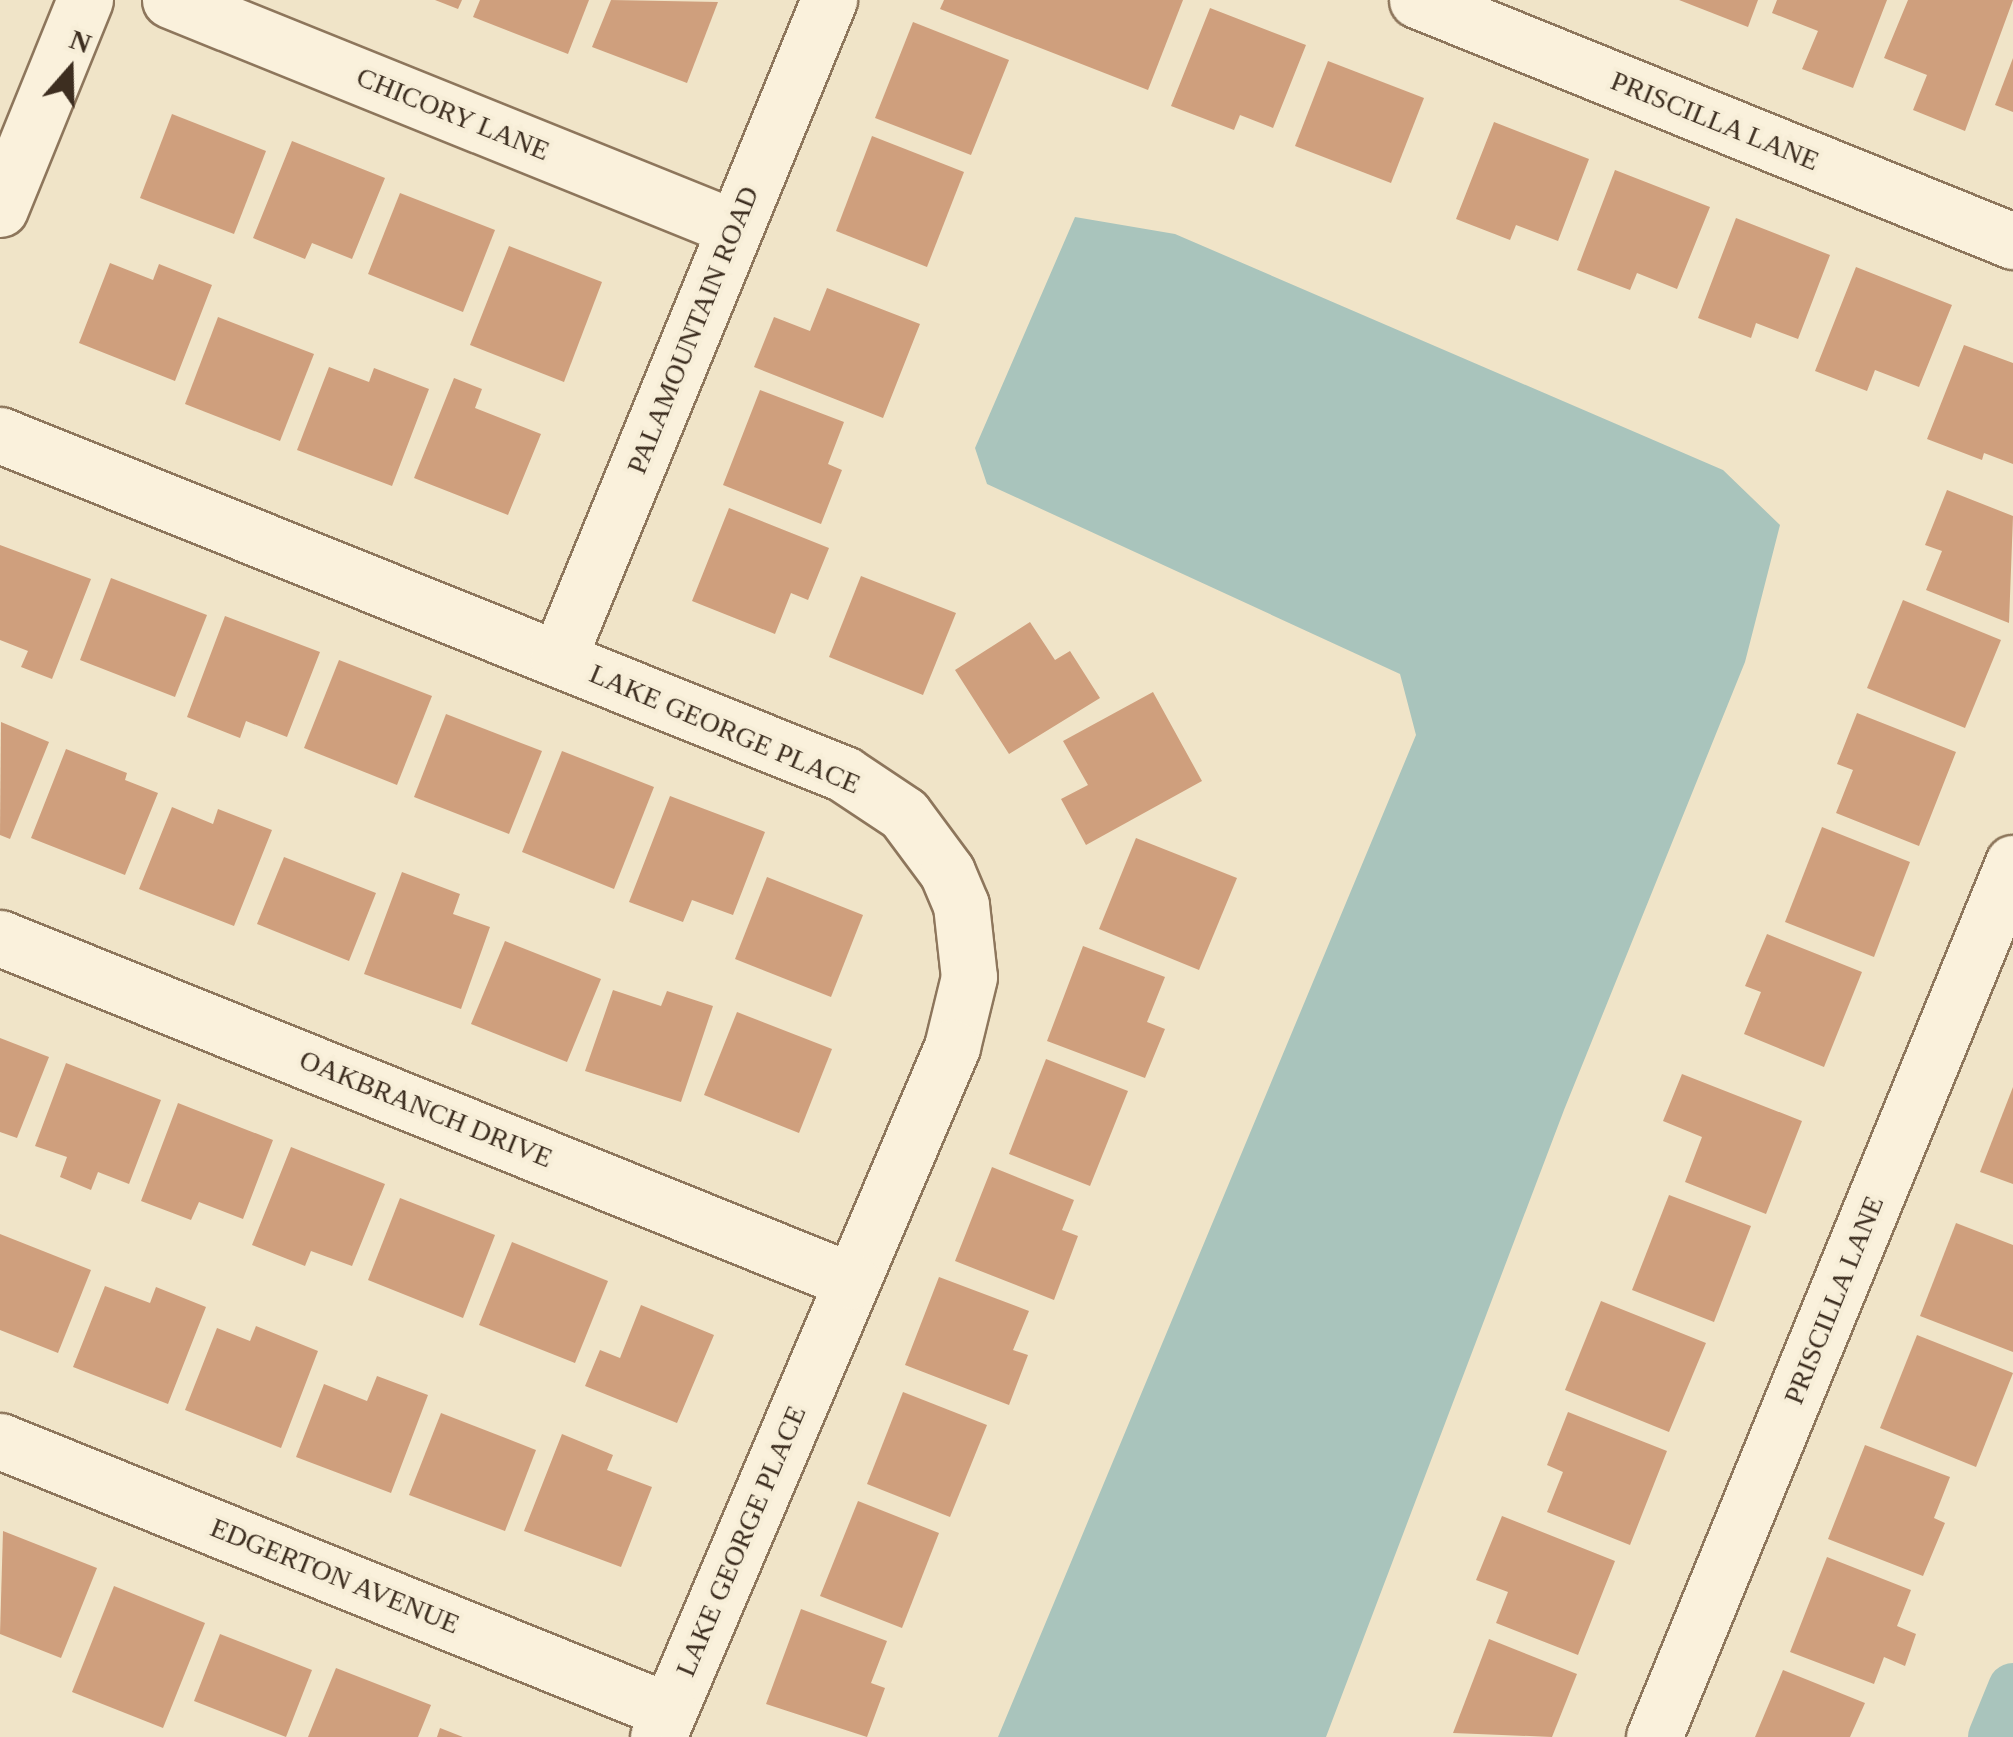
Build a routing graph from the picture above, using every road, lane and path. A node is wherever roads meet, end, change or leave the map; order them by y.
1 (86, 0) edge
2 (170, 0) edge
3 (829, 0) edge
4 (1417, 0) edge
5 (0, 208) edge
6 (735, 228) junction
7 (2013, 241) edge
8 (0, 434) edge
9 (558, 659) junction
10 (2013, 863) edge
11 (0, 938) edge
12 (852, 1281) junction
13 (0, 1441) edge
14 (664, 1724) edge
15 (1654, 1737) edge

1 - 5 street
2 - 6 street, CHICORY LANE
3 - 6 street, PALAMOUNTAIN ROAD
4 - 7 street, PRISCILLA LANE
6 - 9 street, PALAMOUNTAIN ROAD
8 - 9 street, LAKE GEORGE PLACE
9 - 12 street, LAKE GEORGE PLACE
10 - 15 street, PRISCILLA LANE
11 - 12 street, OAKBRANCH DRIVE
12 - 14 street, LAKE GEORGE PLACE
13 - 14 street, EDGERTON AVENUE

